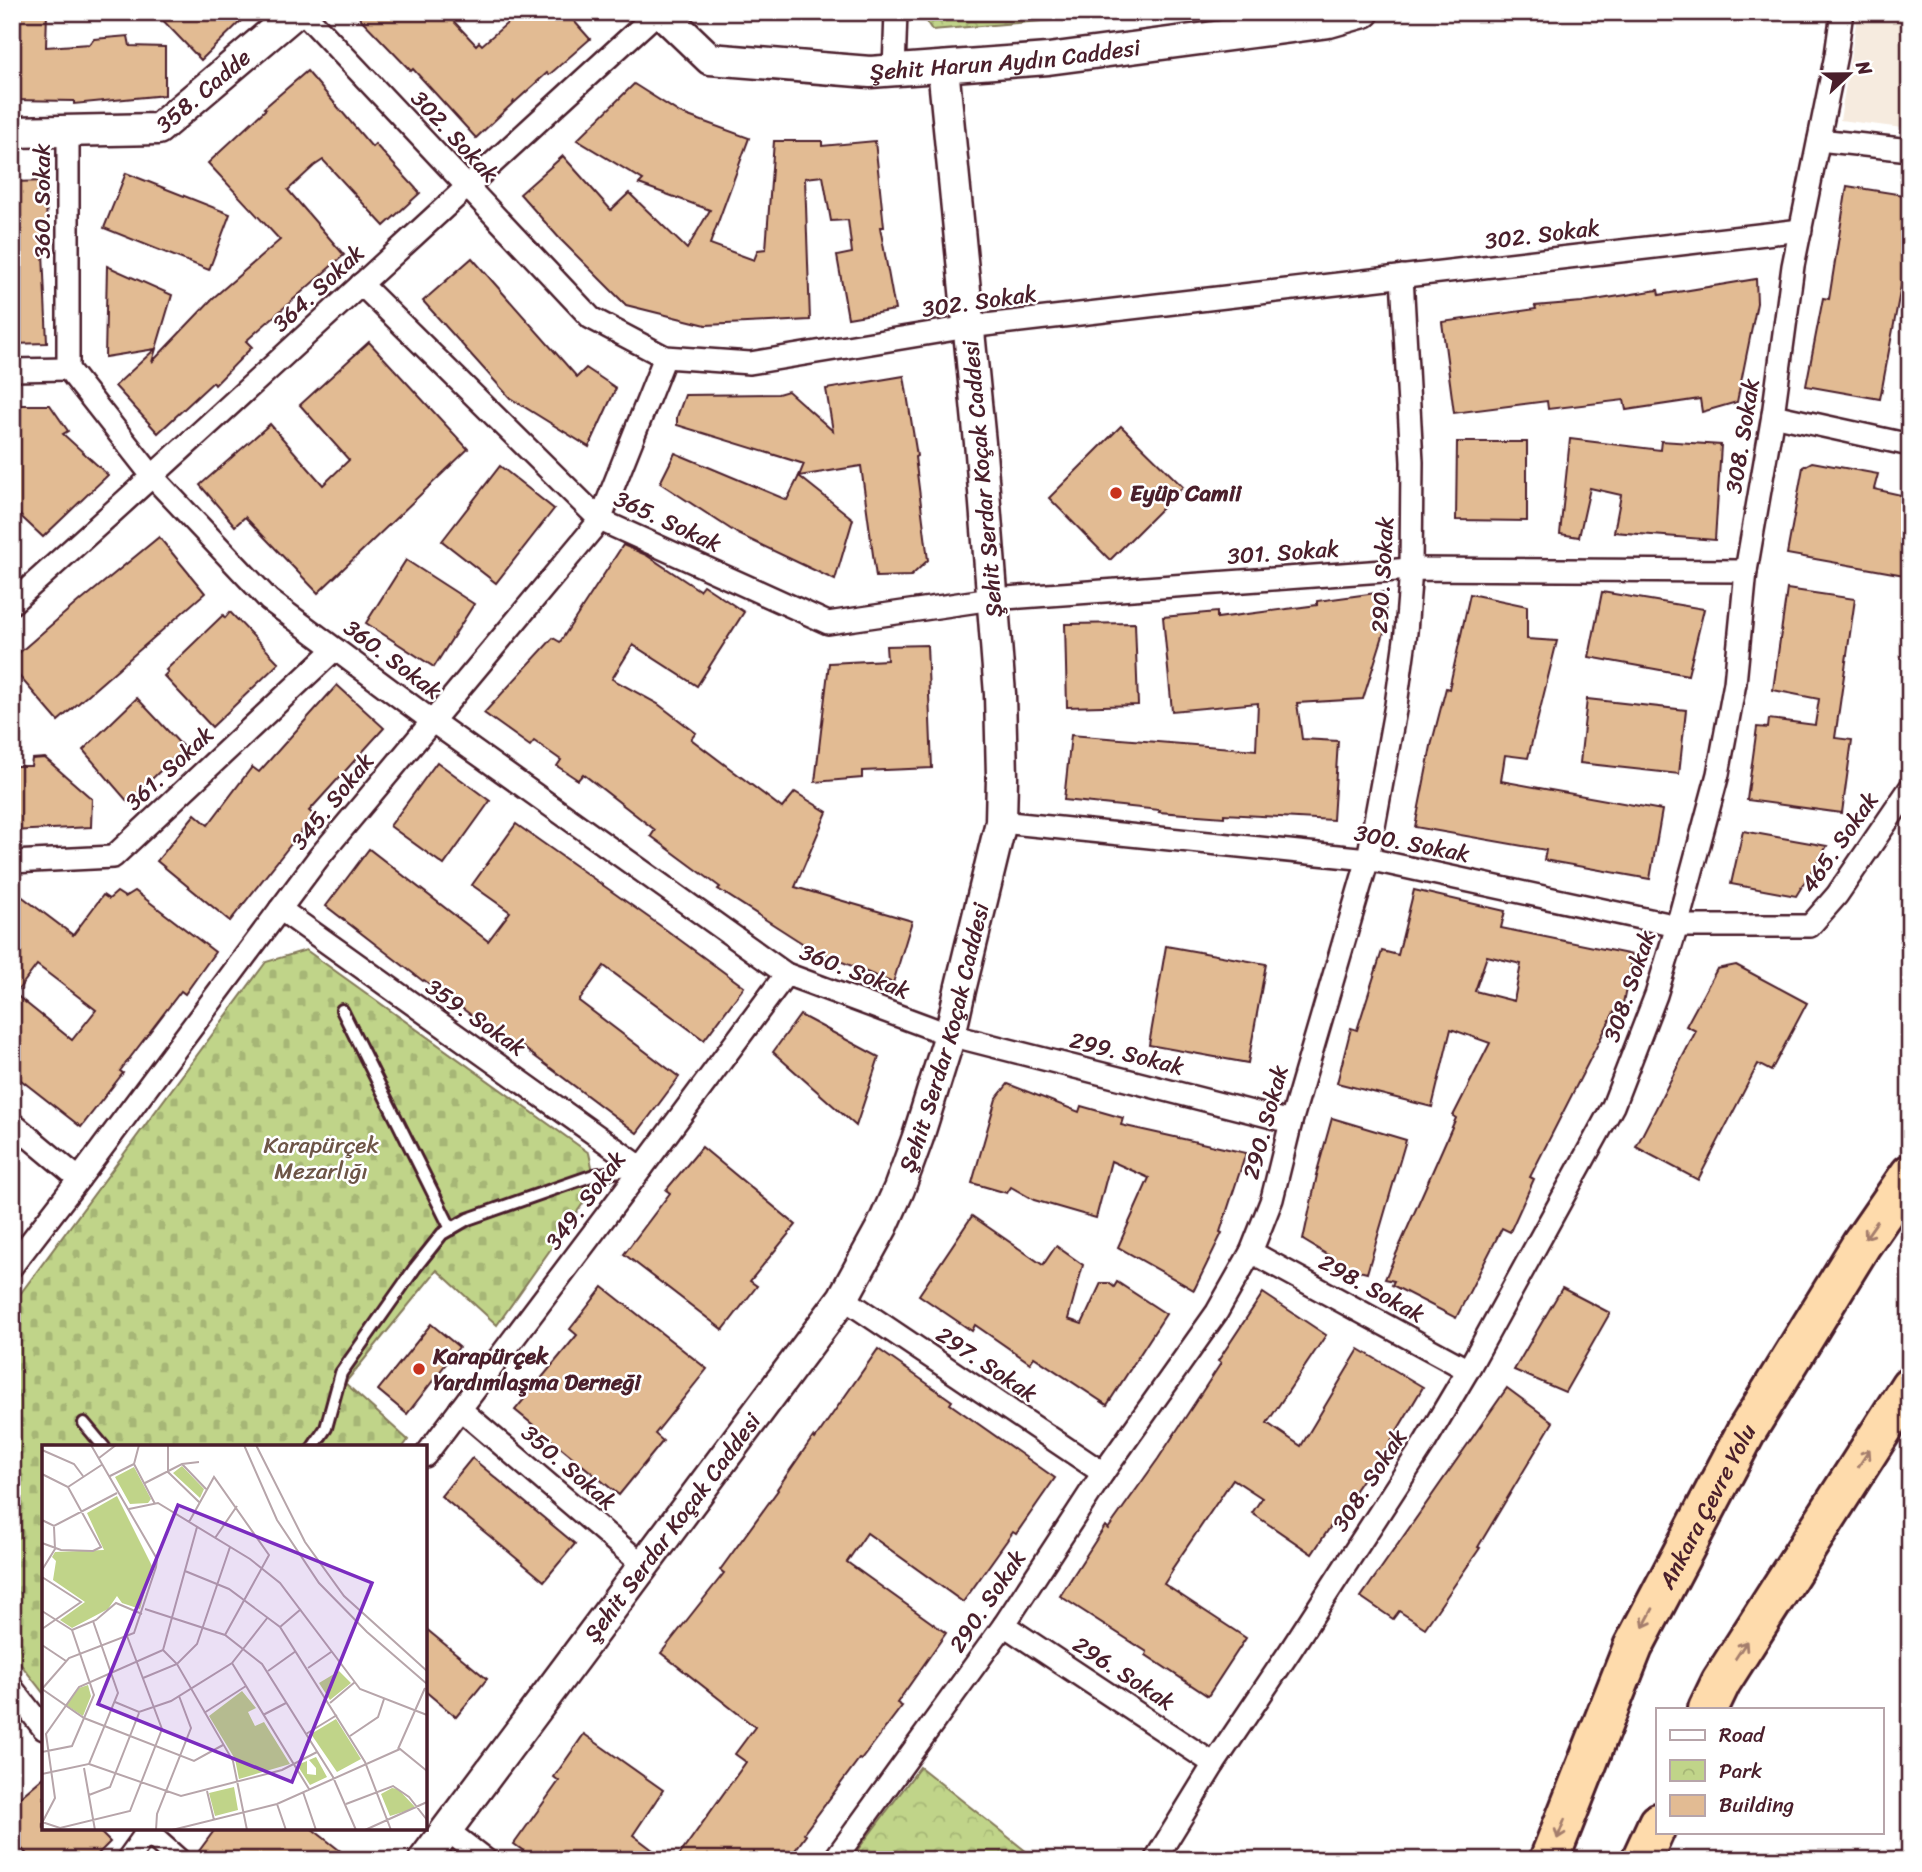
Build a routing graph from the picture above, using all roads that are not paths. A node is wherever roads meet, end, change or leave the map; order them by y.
1 (296, 12) edge
2 (303, 12) edge
3 (660, 12) edge
4 (896, 12) edge
5 (1364, 12) edge
6 (1842, 12) edge
7 (943, 67) junction
8 (894, 70) junction
9 (68, 131) junction
10 (12, 132) edge
11 (1819, 140) junction
12 (1910, 150) edge
13 (467, 186) junction
14 (1801, 230) junction
15 (1402, 276) junction
16 (361, 284) junction
17 (968, 327) junction
18 (665, 357) junction
19 (68, 369) junction
20 (12, 370) edge
21 (1773, 415) junction
22 (1910, 445) edge
23 (153, 477) junction
24 (600, 520) junction
25 (1411, 569) junction
26 (1746, 571) junction
27 (992, 599) junction
28 (12, 603) edge
29 (335, 649) junction
30 (432, 721) junction
31 (1910, 788) edge
32 (1001, 822) junction
33 (1368, 859) junction
34 (12, 862) edge
35 (280, 909) junction
36 (1677, 926) junction
37 (1810, 926) joint
38 (786, 974) junction
39 (342, 1010) dead end
40 (950, 1035) junction
41 (1291, 1122) junction
42 (12, 1123) edge
43 (642, 1168) junction
44 (1910, 1174) edge
45 (79, 1179) junction
46 (451, 1229) junction
47 (1251, 1252) junction
48 (12, 1266) edge
49 (842, 1298) junction
50 (1468, 1370) junction
51 (1910, 1386) edge
52 (460, 1409) junction
53 (84, 1423) dead end
54 (102, 1445) edge
55 (314, 1445) edge
56 (427, 1453) edge
57 (1102, 1473) junction
58 (644, 1566) junction
59 (1004, 1625) junction
60 (12, 1688) edge
61 (1709, 1708) edge
62 (42, 1727) edge
63 (1214, 1764) junction
64 (1656, 1827) edge
65 (147, 1830) edge
66 (447, 1830) junction
67 (127, 1860) edge
68 (179, 1860) edge
69 (425, 1860) edge
70 (486, 1860) edge
71 (834, 1860) edge
72 (1154, 1860) edge
73 (1549, 1860) edge
74 (1641, 1860) edge

1 - 9 street, 358. Cadde
2 - 13 street, 302. Sokak
3 - 8 street, Şehit Harun Aydın Caddesi
3 - 13 street, 364. Sokak
4 - 8 street
5 - 7 street, Şehit Harun Aydın Caddesi
6 - 11 street, 308. Sokak
7 - 8 street, Şehit Harun Aydın Caddesi
7 - 17 street, Şehit Serdar Koçak Caddesi
9 - 10 street, 358. Cadde
9 - 19 street, 360. Sokak
11 - 12 street
11 - 14 street, 308. Sokak
13 - 16 street, 364. Sokak
13 - 18 street, 302. Sokak
14 - 15 street, 302. Sokak
14 - 21 street, 308. Sokak
15 - 17 street, 302. Sokak
15 - 25 street, 290. Sokak
16 - 23 street, 364. Sokak
16 - 24 street, 365. Sokak
17 - 18 street, 302. Sokak
17 - 27 street, Şehit Serdar Koçak Caddesi
18 - 24 street, 345. Sokak
19 - 20 street
19 - 23 street, 360. Sokak
21 - 22 street
21 - 26 street, 308. Sokak
23 - 28 street, 364. Sokak
23 - 29 street, 360. Sokak
24 - 27 street, 365. Sokak
24 - 30 street, 345. Sokak
25 - 26 street, 301. Sokak
25 - 27 street, 301. Sokak
25 - 33 street, 290. Sokak
26 - 36 street, 308. Sokak
27 - 32 street, Şehit Serdar Koçak Caddesi
29 - 30 street, 360. Sokak
29 - 34 street, 361. Sokak
30 - 35 street, 345. Sokak
30 - 38 street, 360. Sokak
31 - 37 street, 465. Sokak
32 - 33 street, 300. Sokak
32 - 40 street, Şehit Serdar Koçak Caddesi
33 - 36 street, 300. Sokak
33 - 41 street, 290. Sokak
35 - 43 street, 359. Sokak
35 - 45 street, 345. Sokak
36 - 37 street, 300. Sokak
36 - 50 street, 308. Sokak
38 - 40 street, 360. Sokak
38 - 43 street, 349. Sokak
39 - 46 lane
40 - 41 street, 299. Sokak
40 - 49 street, Şehit Serdar Koçak Caddesi
41 - 47 street, 290. Sokak
42 - 45 street
43 - 46 lane
43 - 52 street, 349. Sokak
44 -> 73 highway, Ankara Çevre Yolu
45 - 48 street, 345. Sokak
46 - 55 lane
47 - 50 street, 298. Sokak
47 - 57 street, 290. Sokak
49 - 57 street, 297. Sokak
49 - 58 street, Şehit Serdar Koçak Caddesi
50 - 63 street, 308. Sokak
61 -> 51 highway
52 - 56 street, 349. Sokak
52 - 58 street, 350. Sokak
53 - 54 lane
57 - 59 street, 290. Sokak
58 - 66 street, Şehit Serdar Koçak Caddesi
59 - 63 street, 296. Sokak
59 - 71 street, 290. Sokak
60 - 62 street
63 - 72 street, 308. Sokak
64 - 74 highway
65 - 67 street
65 - 68 street
66 - 69 street, Şehit Serdar Koçak Caddesi
66 - 70 street

